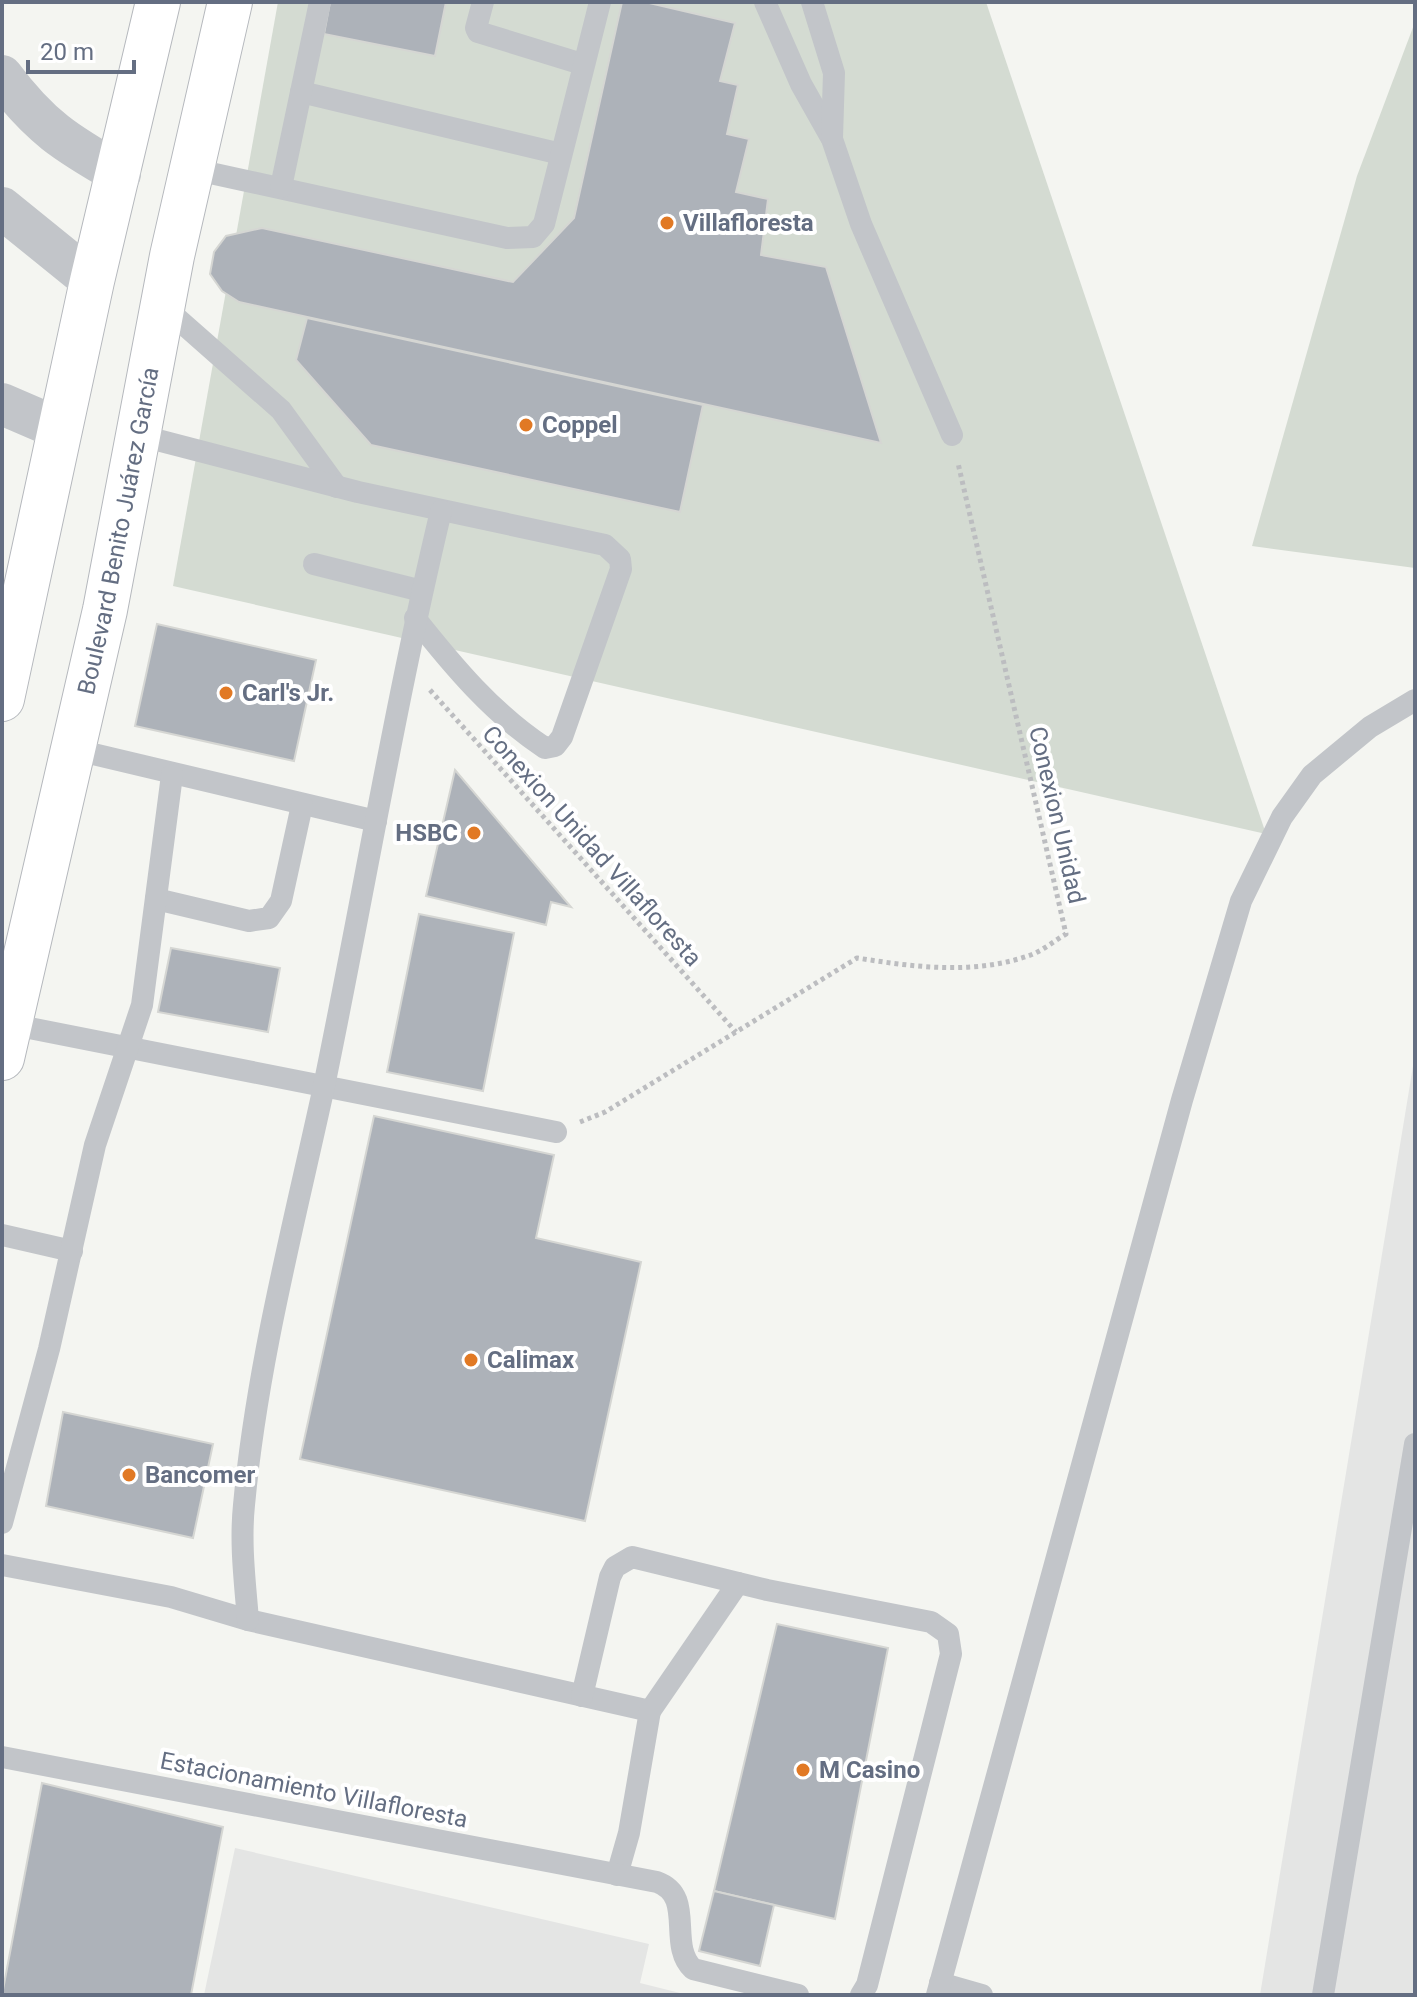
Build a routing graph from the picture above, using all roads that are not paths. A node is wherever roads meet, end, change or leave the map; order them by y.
1 (158, 2) edge
2 (230, 2) edge
3 (320, 2) edge
4 (483, 2) edge
5 (600, 2) edge
6 (765, 2) edge
7 (812, 2) edge
8 (582, 64) junction
9 (2, 76) edge
10 (301, 92) junction
11 (832, 139) junction
12 (561, 154) junction
13 (192, 169) junction
14 (120, 174) junction
15 (281, 187) junction
16 (2, 208) edge
17 (92, 281) junction
18 (163, 306) junction
19 (2, 404) edge
20 (60, 429) junction
21 (138, 435) junction
22 (952, 435) road end
23 (337, 487) junction
24 (441, 511) junction
25 (314, 564) dead end
26 (422, 591) junction
27 (415, 618) junction
28 (2, 699) edge
29 (1415, 700) edge
30 (72, 749) junction
31 (172, 775) junction
32 (302, 805) junction
33 (376, 821) junction
34 (156, 899) junction
35 (6, 1041) edge
36 (126, 1046) junction
37 (323, 1088) junction
38 (556, 1132) road end
39 (2, 1235) edge
40 (72, 1251) junction
41 (1415, 1444) edge
42 (2, 1523) edge
43 (2, 1565) edge
44 (738, 1583) junction
45 (248, 1620) junction
46 (582, 1696) junction
47 (650, 1711) junction
48 (2, 1757) edge
49 (617, 1875) junction
50 (938, 1989) edge
51 (798, 1995) edge
52 (861, 1995) edge
53 (982, 1995) edge
54 (1323, 1995) edge

1 - 14 main road
2 - 13 main road, Boulevard Benito Juárez García
3 - 10 lane
4 - 8 lane
5 - 8 lane
6 - 11 lane
7 - 11 lane
8 - 12 lane
9 - 14 street
10 - 12 lane
10 - 15 lane
11 - 22 lane
12 - 15 lane
13 - 15 lane
13 - 18 main road, Boulevard Benito Juárez García
14 - 17 main road
16 - 17 street
17 - 20 main road
18 - 21 main road, Boulevard Benito Juárez García
18 - 23 lane
19 - 20 street
20 - 28 main road
21 - 23 lane
21 - 30 main road, Boulevard Benito Juárez García
23 - 24 lane
24 - 26 lane
24 - 27 lane
25 - 26 lane
26 - 27 lane
27 - 33 lane
29 - 50 lane
30 - 31 lane
30 - 35 main road, Boulevard Benito Juárez García
31 - 32 lane
31 - 34 lane
32 - 33 lane
32 - 34 lane
33 - 37 lane
34 - 36 lane
35 - 36 lane
36 - 37 lane
36 - 40 lane
37 - 38 lane
37 - 45 lane
39 - 40 lane
40 - 42 lane
41 - 54 lane
43 - 45 lane
44 - 46 lane
44 - 47 lane
44 - 52 lane
45 - 46 lane
46 - 47 lane
47 - 49 lane
48 - 49 lane, Estacionamiento Villafloresta
49 - 51 lane, Estacionamiento Villafloresta
50 - 53 lane

